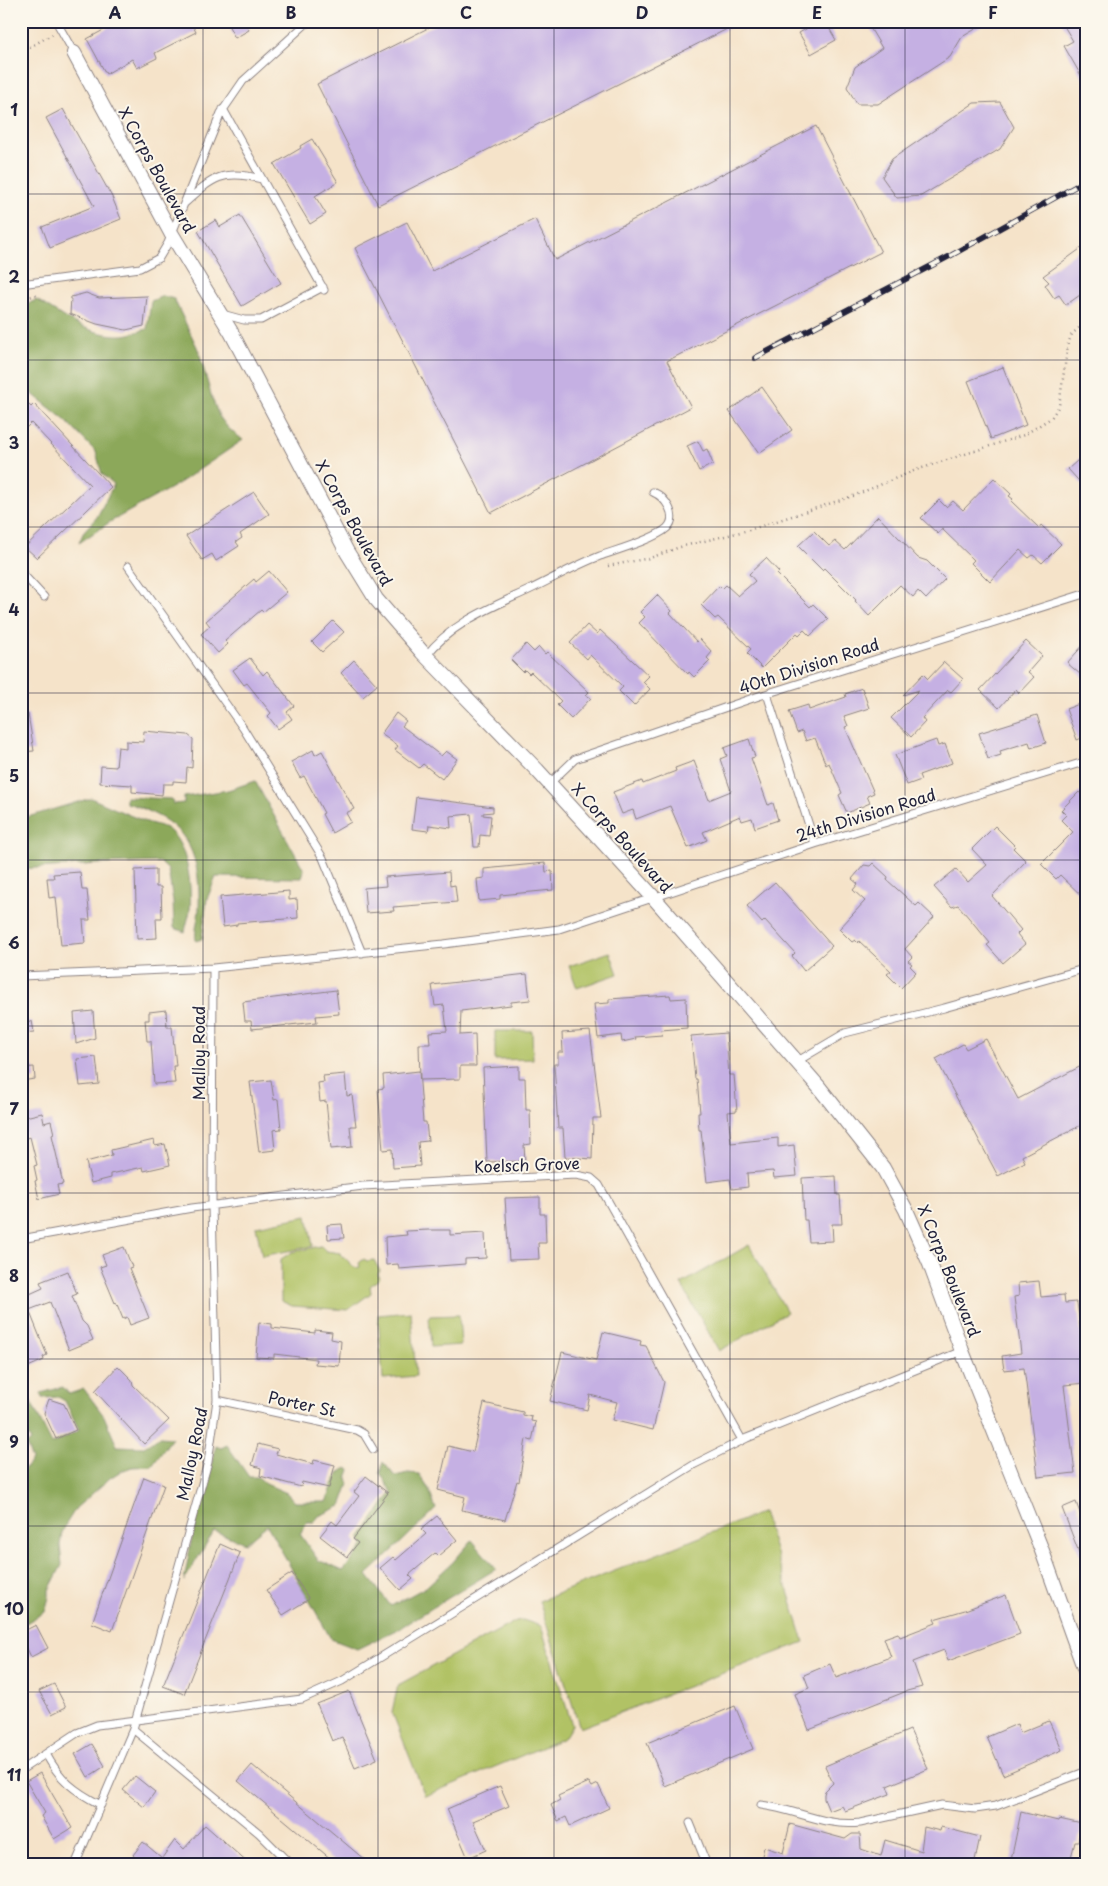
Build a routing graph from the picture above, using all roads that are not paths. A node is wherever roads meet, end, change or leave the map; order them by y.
1 (56, 21) edge
2 (309, 21) edge
3 (74, 53) joint
4 (223, 109) junction
5 (262, 179) junction
6 (183, 205) junction
7 (171, 233) junction
8 (21, 284) edge
9 (219, 313) junction
10 (653, 492) dead end
11 (128, 566) dead end
12 (21, 572) edge
13 (1087, 593) edge
14 (44, 596) dead end
15 (426, 656) junction
16 (767, 694) junction
17 (1087, 761) edge
18 (549, 784) junction
19 (815, 844) junction
20 (654, 898) junction
21 (362, 953) junction
22 (214, 968) junction
23 (1087, 968) edge
24 (21, 976) edge
25 (796, 1062) junction
26 (212, 1206) junction
27 (21, 1239) edge
28 (962, 1351) junction
29 (217, 1400) junction
30 (742, 1440) junction
31 (373, 1449) dead end
32 (1087, 1676) edge
33 (136, 1719) junction
34 (133, 1729) junction
35 (46, 1754) junction
36 (21, 1770) edge
37 (1087, 1771) edge
38 (101, 1804) junction
39 (761, 1805) dead end
40 (690, 1823) dead end
41 (74, 1865) edge
42 (291, 1865) edge
43 (707, 1865) edge

1 - 3 lane
2 - 4 lane
3 - 7 street, X Corps Boulevard
4 - 5 lane
4 - 6 lane
5 - 6 lane
5 - 9 lane
6 - 7 lane
7 - 8 lane
7 - 9 street, X Corps Boulevard
9 - 15 street, X Corps Boulevard
10 - 15 lane
11 - 21 lane
12 - 14 lane
13 - 16 lane, 40th Division Road
15 - 18 street, X Corps Boulevard
16 - 18 lane, 40th Division Road
16 - 19 lane
17 - 19 lane, 24th Division Road
18 - 20 street, X Corps Boulevard
19 - 20 lane, 24th Division Road
20 - 21 lane, 24th Division Road
20 - 25 street, X Corps Boulevard
21 - 22 lane, 24th Division Road
22 - 24 lane, 24th Division Road
22 - 26 lane, Malloy Road
23 - 25 lane
25 - 28 street, X Corps Boulevard
26 - 27 lane, Koelsch Grove
26 - 29 lane, Malloy Road
26 - 30 lane, Koelsch Grove
28 - 30 lane
28 - 32 street, X Corps Boulevard
29 - 31 lane, Porter St
29 - 33 lane, Malloy Road
30 - 33 lane
33 - 34 lane, Malloy Road
33 - 35 lane
34 - 38 lane, Malloy Road
34 - 42 lane
35 - 36 lane
35 - 38 lane
37 - 39 lane
38 - 41 lane, Malloy Road
40 - 43 lane

